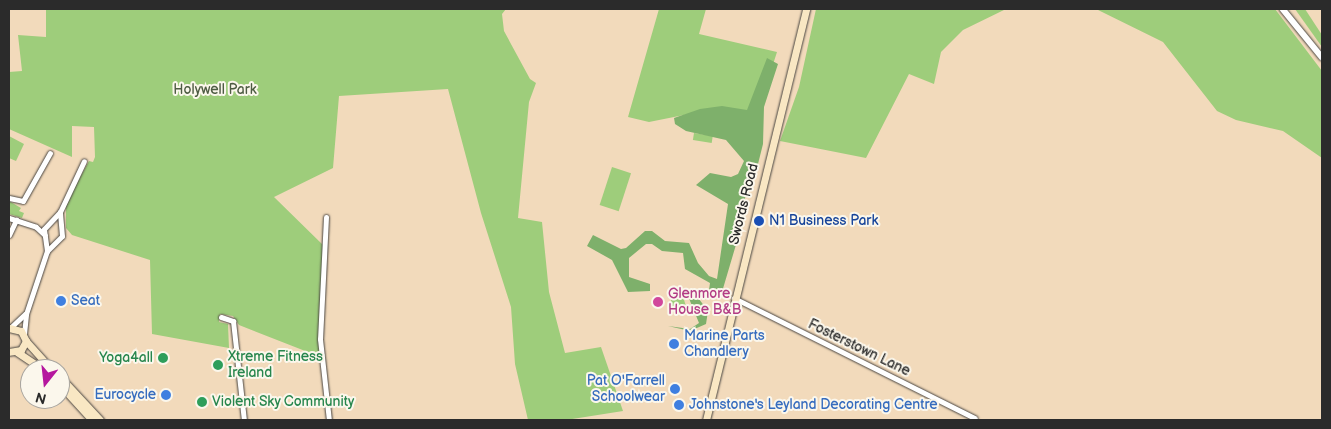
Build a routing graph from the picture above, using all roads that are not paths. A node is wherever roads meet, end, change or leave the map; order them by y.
1 (806, 9) edge
2 (1284, 9) edge
3 (1322, 57) edge
4 (50, 153) dead end
5 (84, 161) dead end
6 (9, 198) edge
7 (60, 212) junction
8 (326, 217) dead end
9 (9, 218) edge
10 (16, 220) junction
11 (49, 224) junction
12 (36, 227) junction
13 (61, 227) junction
14 (9, 235) edge
15 (45, 236) junction
16 (57, 241) junction
17 (47, 251) junction
18 (734, 298) junction
19 (26, 314) junction
20 (221, 317) dead end
21 (9, 328) edge
22 (25, 337) junction
23 (11, 353) edge
24 (23, 359) edge
25 (43, 359) edge
26 (70, 388) edge
27 (70, 396) edge
28 (710, 406) junction
29 (975, 418) dead end
30 (92, 420) edge
31 (100, 420) edge
32 (244, 420) edge
33 (329, 420) edge
34 (706, 420) edge
35 (711, 420) edge

1 - 18 main road, Swords Road
2 - 3 street
4 - 6 street
5 - 7 street
7 - 11 street
7 - 13 street
8 - 33 street
9 - 10 street
10 - 12 street
10 - 14 street
11 - 12 street
11 - 13 street
11 - 15 street
12 - 15 street
13 - 16 street
15 - 16 street
15 - 17 street
16 - 17 street
17 - 19 street
18 - 28 main road, Swords Road
18 - 29 street, Fosterstown Lane
19 - 21 street
19 - 22 street
20 - 32 street
21 - 22 main road
22 - 23 main road
22 - 25 main road
23 - 24 main road
26 - 31 main road
27 - 30 main road
28 - 34 main road, Swords Road
28 - 35 main road, Swords Road

